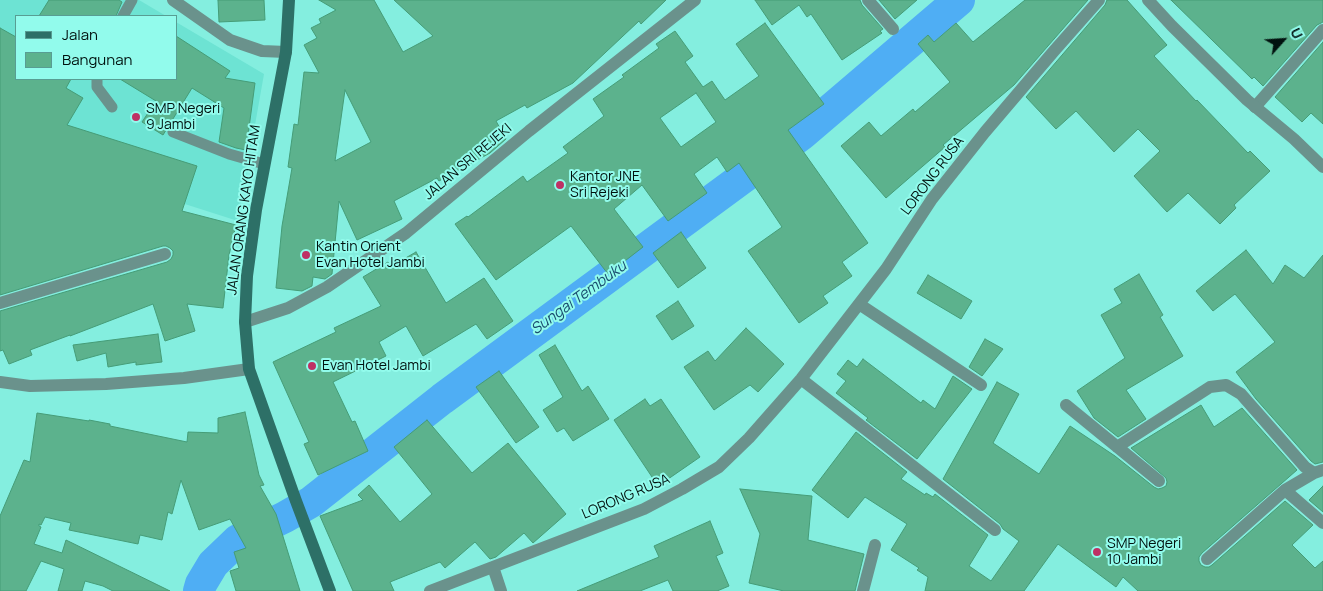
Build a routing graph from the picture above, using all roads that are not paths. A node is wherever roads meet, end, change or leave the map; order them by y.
1 (132, 0) edge
2 (172, 0) edge
3 (289, 0) edge
4 (694, 0) edge
5 (868, 0) edge
6 (1099, 0) edge
7 (1148, 0) edge
8 (124, 15) edge
9 (892, 29) dead end
10 (1323, 30) edge
11 (286, 52) junction
12 (97, 80) edge
13 (112, 107) dead end
14 (1255, 107) junction
15 (173, 132) dead end
16 (264, 164) junction
17 (1323, 167) edge
18 (165, 254) dead end
19 (0, 303) edge
20 (859, 304) junction
21 (244, 322) junction
22 (249, 369) junction
23 (801, 379) junction
24 (0, 382) edge
25 (981, 385) dead end
26 (1066, 406) dead end
27 (1118, 447) junction
28 (1318, 472) edge
29 (1159, 481) dead end
30 (1285, 490) junction
31 (1323, 523) edge
32 (995, 530) dead end
33 (875, 545) dead end
34 (1208, 559) dead end
35 (493, 567) junction
36 (330, 591) edge
37 (430, 591) edge
38 (501, 591) edge
39 (863, 591) edge

1 - 8 lane
2 - 11 street
3 - 11 main road, JALAN ORANG KAYO HITAM
4 - 21 street, JALAN SRI REJEKI
5 - 9 street
6 - 20 street, LORONG RUSA
7 - 14 street
10 - 14 street
11 - 16 main road, JALAN ORANG KAYO HITAM
12 - 13 lane
14 - 17 street
15 - 16 lane
16 - 21 main road, JALAN ORANG KAYO HITAM
18 - 19 street
20 - 23 street, LORONG RUSA
20 - 25 street
21 - 22 main road, JALAN ORANG KAYO HITAM
22 - 24 street
22 - 36 main road, JALAN ORANG KAYO HITAM
23 - 32 street
23 - 35 street, LORONG RUSA
26 - 27 street
27 - 28 street
27 - 29 street
28 - 30 street
30 - 31 street
30 - 34 street
33 - 39 street
35 - 37 street, LORONG RUSA
35 - 38 street

